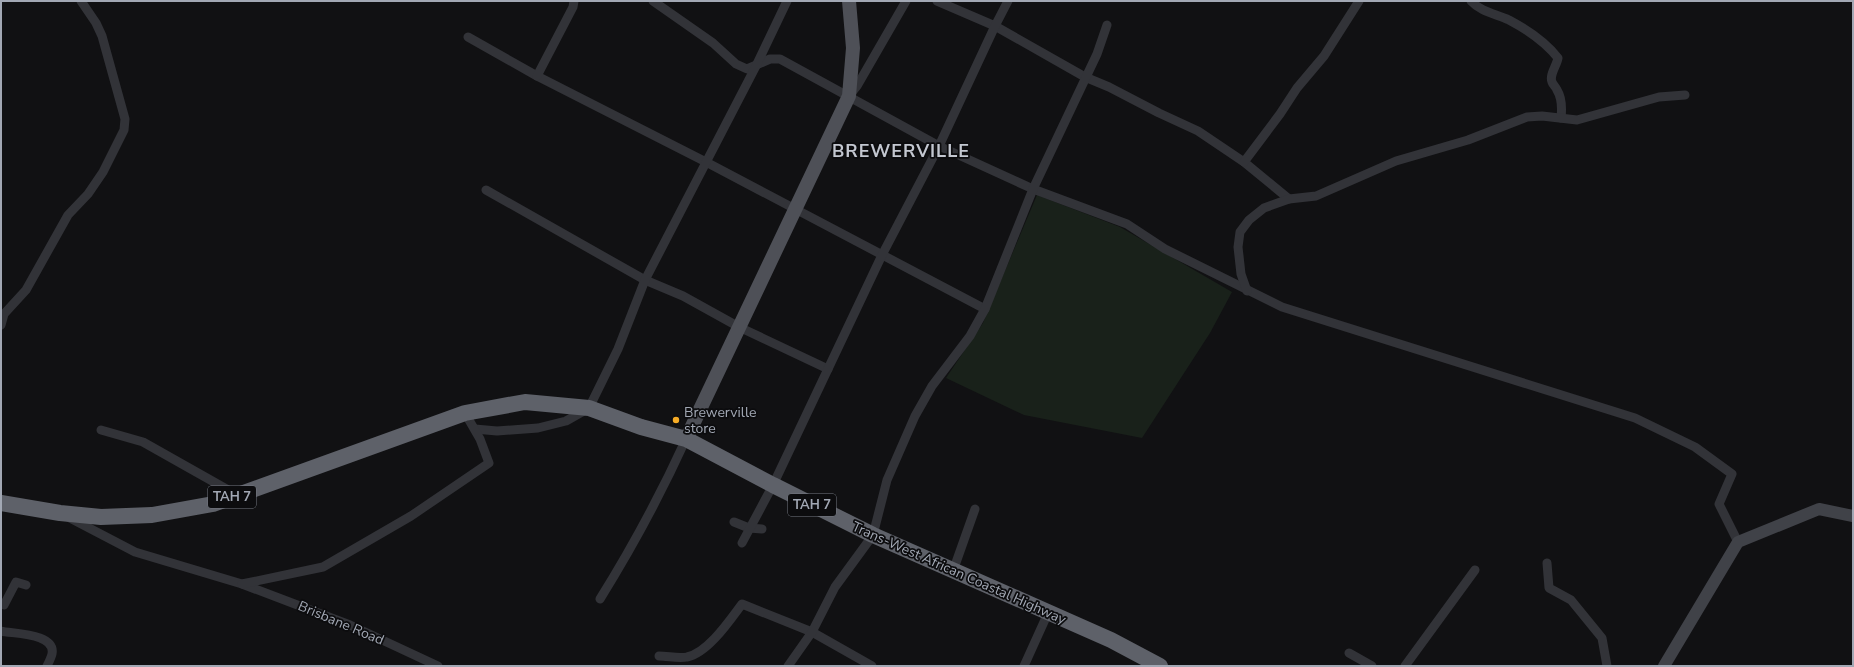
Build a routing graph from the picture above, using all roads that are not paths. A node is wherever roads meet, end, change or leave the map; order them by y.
1 (81, 1) edge
2 (574, 1) edge
3 (653, 1) edge
4 (787, 1) edge
5 (849, 1) edge
6 (906, 1) edge
7 (937, 1) edge
8 (1008, 1) edge
9 (1359, 1) edge
10 (1471, 1) edge
11 (1107, 25) dead end
12 (995, 26) junction
13 (468, 37) dead end
14 (756, 66) junction
15 (536, 76) junction
16 (1085, 77) junction
17 (1685, 95) dead end
18 (849, 96) junction
19 (1561, 118) junction
20 (939, 146) junction
21 (706, 162) junction
22 (1244, 162) junction
23 (1033, 189) junction
24 (486, 190) dead end
25 (1289, 199) junction
26 (795, 209) junction
27 (882, 255) junction
28 (645, 280) junction
29 (1247, 291) junction
30 (986, 309) junction
31 (3, 313) edge
32 (1, 325) edge
33 (739, 327) junction
34 (828, 369) junction
35 (589, 408) junction
36 (465, 413) junction
37 (474, 429) junction
38 (101, 430) dead end
39 (686, 439) junction
40 (773, 485) junction
41 (237, 495) junction
42 (1, 503) edge
43 (975, 509) dead end
44 (60, 513) junction
45 (1853, 516) edge
46 (734, 522) dead end
47 (749, 528) junction
48 (762, 529) dead end
49 (873, 535) junction
50 (1738, 542) junction
51 (742, 543) dead end
52 (1547, 563) dead end
53 (1475, 570) dead end
54 (953, 571) junction
55 (242, 584) junction
56 (26, 585) dead end
57 (600, 599) dead end
58 (1, 603) edge
59 (1048, 613) junction
60 (1, 631) edge
61 (812, 632) junction
62 (1349, 653) dead end
63 (659, 656) dead end
64 (47, 666) edge
65 (438, 666) edge
66 (788, 666) edge
67 (872, 666) edge
68 (1024, 666) edge
69 (1160, 666) edge
70 (1372, 666) edge
71 (1405, 666) edge
72 (1608, 666) edge
73 (1664, 666) edge

1 - 31 street
2 - 15 street
3 - 14 street
4 - 14 street
5 - 18 main road
6 - 18 street
7 - 12 street
8 - 12 street
9 - 22 street
10 - 19 street
11 - 16 street
12 - 16 street
12 - 20 street
13 - 15 street
14 - 18 street
14 - 21 street
15 - 21 street
16 - 22 street
16 - 23 street
17 - 19 street
18 - 20 street
18 - 26 main road
19 - 25 street
20 - 23 street
20 - 27 street
21 - 26 street
21 - 28 street
22 - 25 street
23 - 29 street
23 - 30 street
24 - 28 street
25 - 29 street
26 - 27 street
26 - 33 main road
27 - 30 street
27 - 34 street
28 - 33 street
28 - 35 street
29 - 50 street
30 - 49 street
31 - 32 street
33 - 34 street
33 - 39 main road
34 - 40 street
35 - 36 highway, Trans-West African Coastal Highway / TAH 7
35 - 37 street
35 - 39 highway, Trans-West African Coastal Highway / TAH 7
36 - 37 street
36 - 41 highway, Trans-West African Coastal Highway / TAH 7
37 - 55 street
38 - 41 street
39 - 40 highway, Trans-West African Coastal Highway / TAH 7
39 - 57 street
40 - 47 street
40 - 49 highway, Trans-West African Coastal Highway / TAH 7
41 - 44 highway, Trans-West African Coastal Highway / TAH 7
42 - 44 highway, Trans-West African Coastal Highway / TAH 7
43 - 54 street
44 - 55 street, Brisbane Road
45 - 50 street
46 - 47 street
47 - 48 street
47 - 51 street
49 - 54 highway, Trans-West African Coastal Highway / TAH 7
49 - 61 street
50 - 73 street
52 - 72 street
53 - 71 street
54 - 59 highway, Trans-West African Coastal Highway / TAH 7
55 - 65 street, Brisbane Road
56 - 58 street
59 - 68 street
59 - 69 highway, Trans-West African Coastal Highway / TAH 7
60 - 64 street
61 - 63 street
61 - 66 street
61 - 67 street
62 - 70 street

